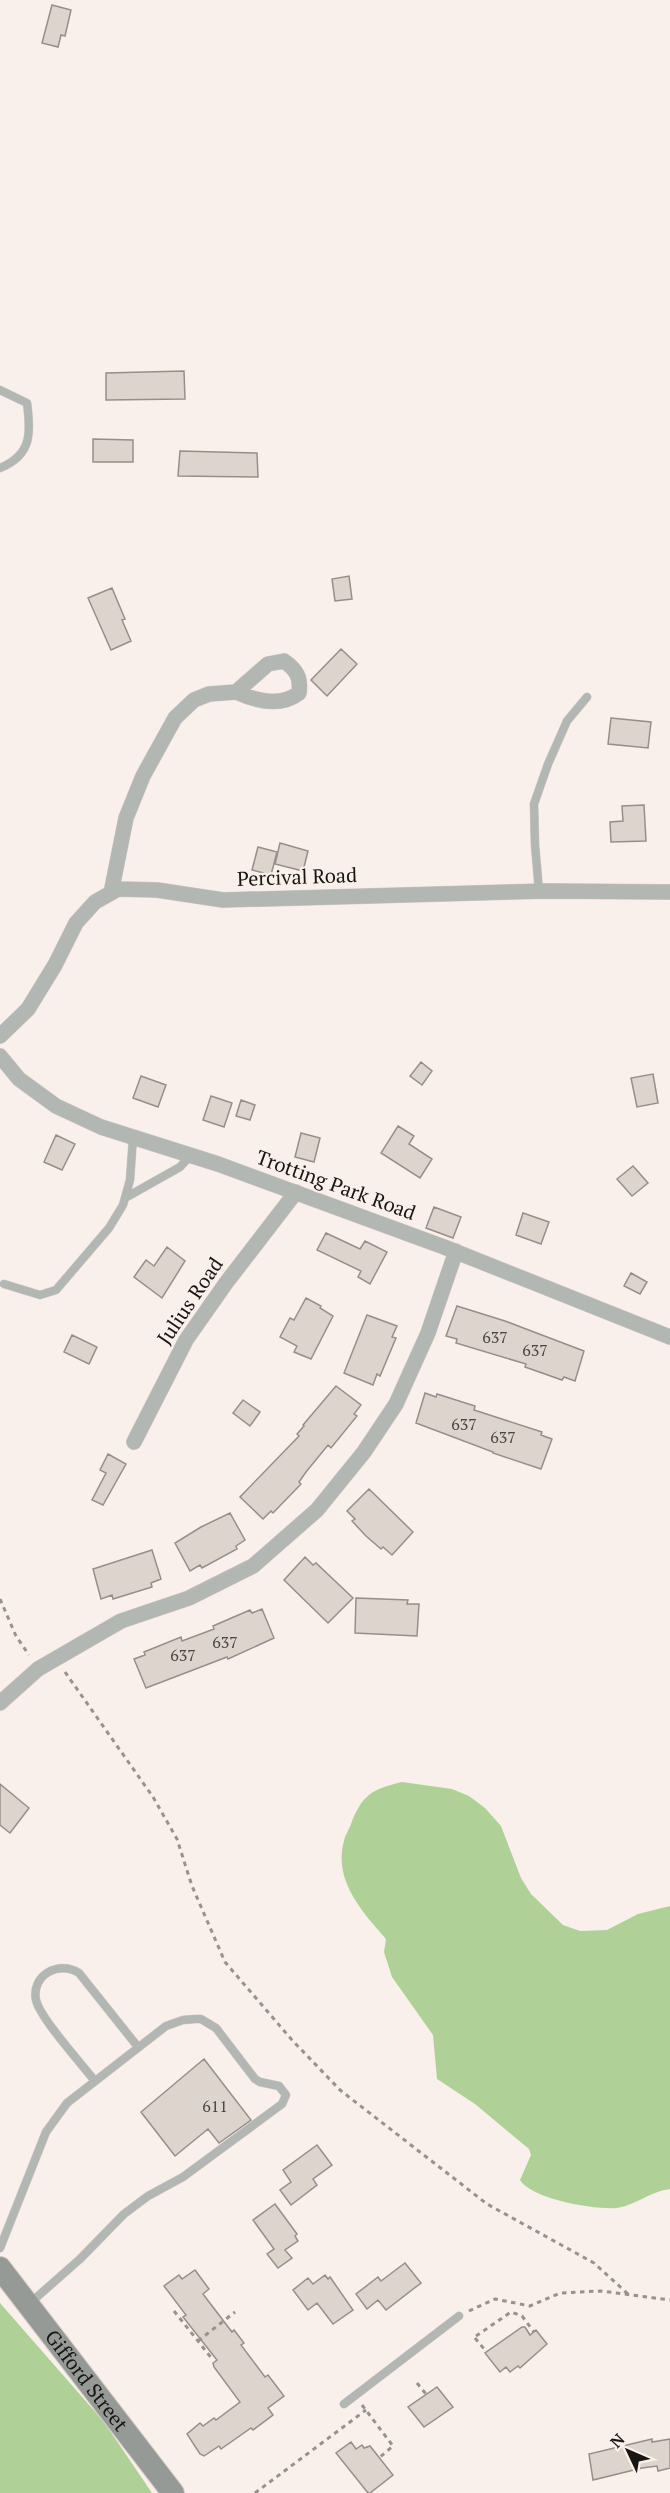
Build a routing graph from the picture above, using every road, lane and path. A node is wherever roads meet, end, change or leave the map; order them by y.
1 (0, 390) edge
2 (0, 468) edge
3 (236, 692) dead end
4 (587, 697) dead end
5 (539, 891) junction
6 (670, 892) edge
7 (111, 893) junction
8 (0, 1036) edge
9 (0, 1056) edge
10 (133, 1137) junction
11 (191, 1155) junction
12 (296, 1192) junction
13 (125, 1198) junction
14 (456, 1251) junction
15 (4, 1284) dead end
16 (670, 1337) edge
17 (134, 1442) dead end
18 (0, 1599) edge
19 (55, 1658) junction
20 (38, 1669) junction
21 (0, 1703) edge
22 (138, 2047) junction
23 (94, 2080) junction
24 (0, 2248) edge
25 (0, 2268) edge
26 (628, 2294) junction
27 (670, 2300) edge
28 (28, 2305) junction
29 (174, 2312) dead end
30 (235, 2312) dead end
31 (459, 2316) joint
32 (534, 2332) dead end
33 (198, 2341) junction
34 (484, 2350) dead end
35 (213, 2360) dead end
36 (417, 2383) dead end
37 (426, 2394) dead end
38 (355, 2396) junction
39 (344, 2404) dead end
40 (366, 2410) junction
41 (379, 2458) dead end
42 (173, 2493) edge
43 (255, 2493) edge

1 - 2 lane
3 - 7 street
4 - 5 lane
5 - 6 street, Percival Road
5 - 7 street, Percival Road
7 - 8 street, Percival Road
9 - 10 street, Trotting Park Road
10 - 11 street, Trotting Park Road
10 - 13 lane
11 - 12 street, Trotting Park Road
11 - 13 lane
12 - 14 street, Trotting Park Road
12 - 17 street, Julius Road
13 - 15 lane
14 - 16 street, Trotting Park Road
14 - 19 street
18 - 20 path
19 - 20 street
19 - 26 path
20 - 21 street
22 - 23 lane
22 - 23 lane
22 - 28 lane
23 - 24 lane
25 - 28 main road, Gifford Street
26 - 27 path
26 - 31 path
28 - 42 main road, Gifford Street
29 - 33 path
30 - 33 path
31 - 38 lane
32 - 34 path
33 - 35 path
36 - 37 path
38 - 39 lane
38 - 40 path
40 - 41 path
40 - 43 path

